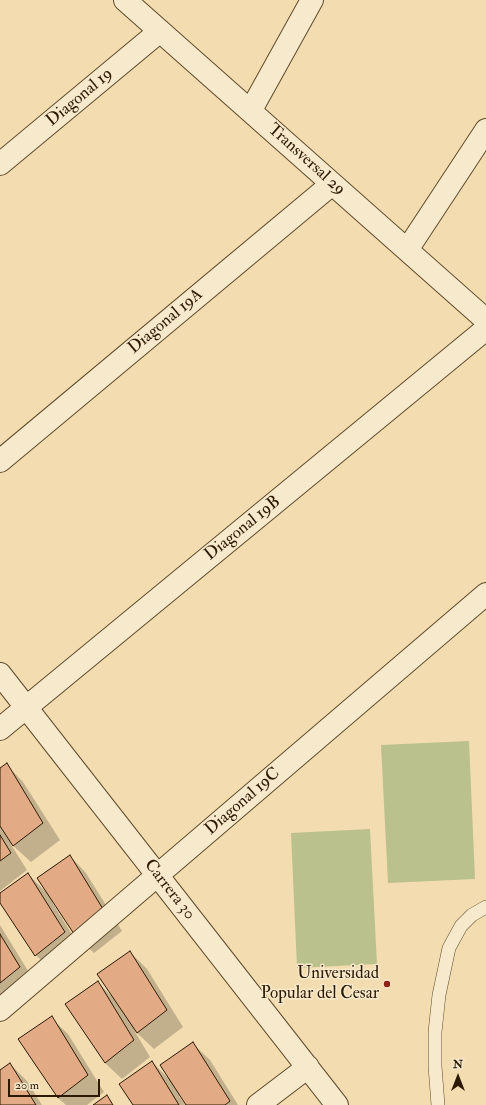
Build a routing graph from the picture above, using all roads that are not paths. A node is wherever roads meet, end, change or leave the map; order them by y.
1 (126, 0) edge
2 (312, 0) edge
3 (160, 31) junction
4 (251, 110) junction
5 (486, 130) edge
6 (0, 164) edge
7 (332, 184) junction
8 (407, 250) junction
9 (486, 320) edge
10 (486, 329) edge
11 (0, 461) edge
12 (486, 594) edge
13 (0, 674) edge
14 (26, 707) junction
15 (0, 729) edge
16 (158, 876) junction
17 (486, 908) edge
18 (0, 1010) edge
19 (308, 1067) junction
20 (258, 1105) edge
21 (337, 1105) edge
22 (438, 1105) edge

1 - 3 street, Transversal 29
2 - 4 street
3 - 4 street, Transversal 29
3 - 6 street, Diagonal 19
4 - 7 street, Transversal 29
5 - 8 street
7 - 8 street, Transversal 29
7 - 11 street, Diagonal 19A
8 - 9 street, Transversal 29
10 - 14 street, Diagonal 19B
12 - 16 street, Diagonal 19C
13 - 14 street, Carrera 30
14 - 15 street, Diagonal 19B
14 - 16 street, Carrera 30
16 - 18 street, Diagonal 19C
16 - 19 street, Carrera 30
17 - 22 lane
19 - 20 street
19 - 21 street, Carrera 30

